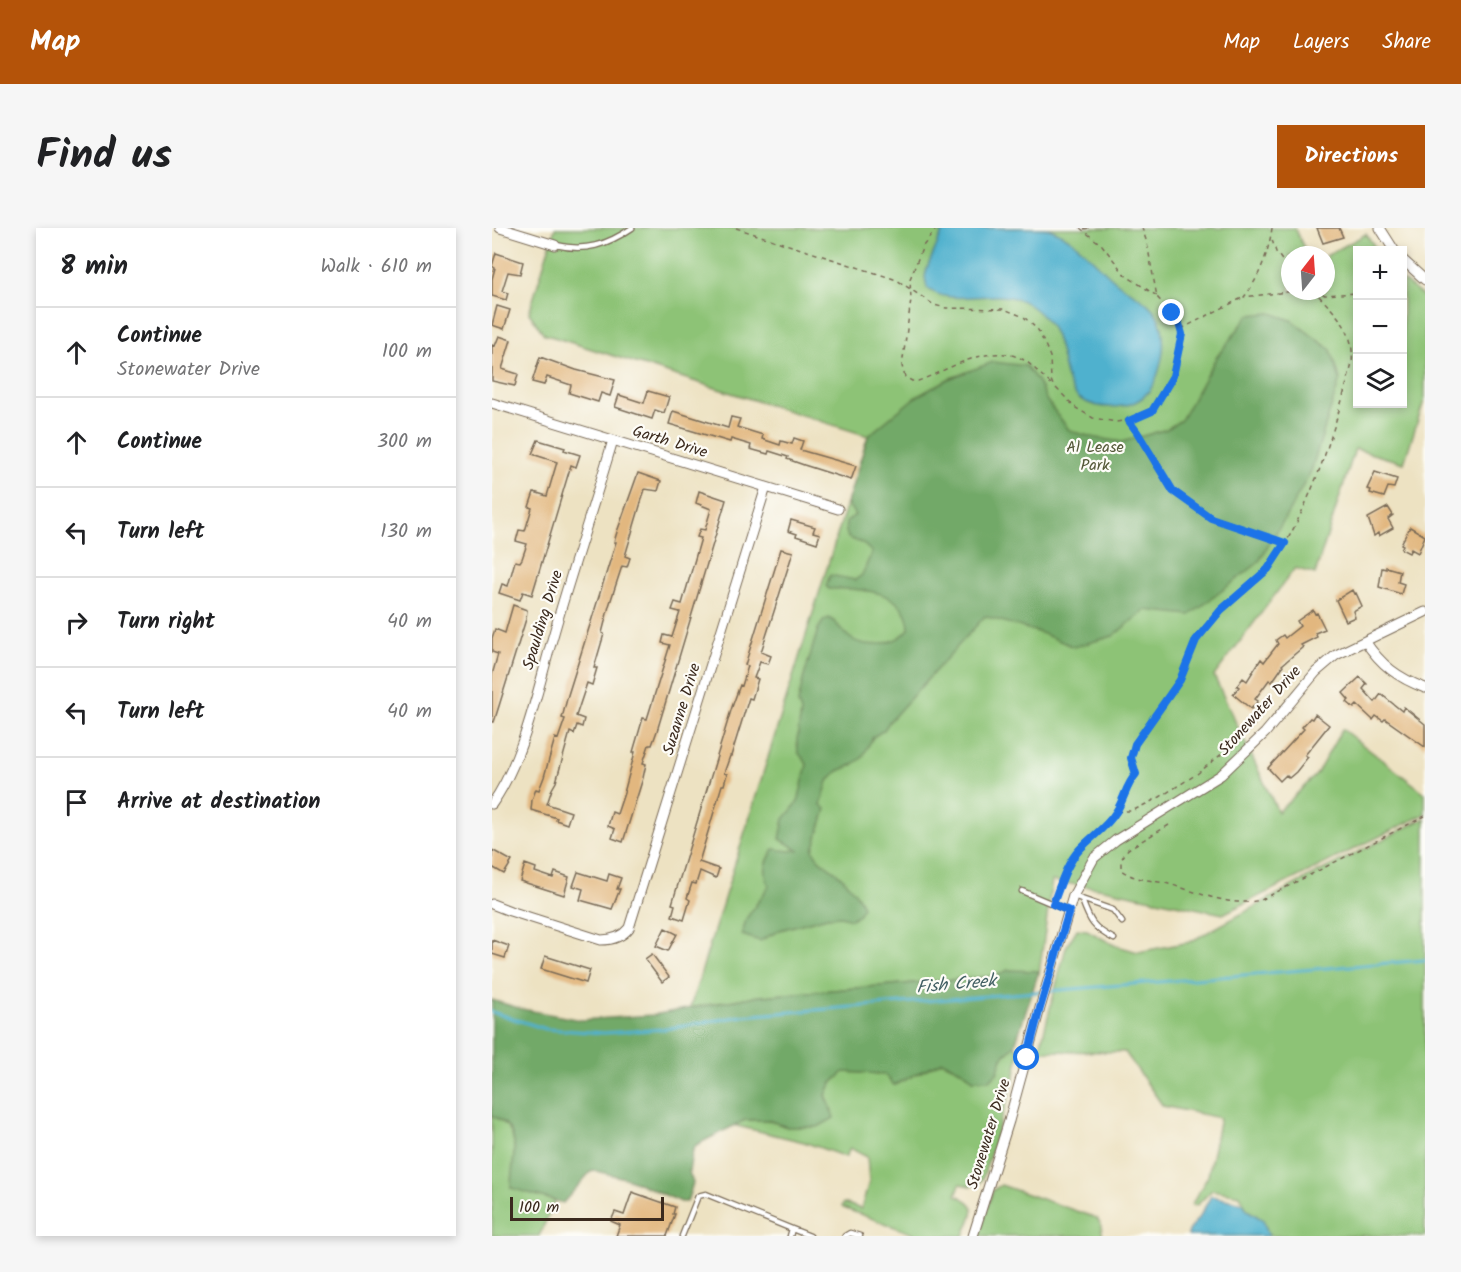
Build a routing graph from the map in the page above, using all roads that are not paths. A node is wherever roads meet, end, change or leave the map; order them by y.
1 (500, 228) edge
2 (632, 228) edge
3 (1380, 228) edge
4 (555, 245) joint
5 (1391, 246) edge
6 (1407, 264) edge
7 (1425, 280) edge
8 (492, 404) edge
9 (613, 440) junction
10 (766, 488) junction
11 (838, 509) dead end
12 (1425, 612) edge
13 (1365, 641) junction
14 (1425, 688) edge
15 (492, 804) edge
16 (1022, 891) dead end
17 (1078, 898) junction
18 (492, 904) edge
19 (1069, 911) junction
20 (1122, 922) dead end
21 (1114, 939) dead end
22 (792, 1229) junction
23 (681, 1236) edge
24 (790, 1236) edge
25 (810, 1236) edge
26 (845, 1236) edge
27 (860, 1236) edge
28 (974, 1236) edge

1 - 4 street
2 - 4 lane
3 - 5 street
6 - 7 street
8 - 9 street, Garth Drive
9 - 10 street, Garth Drive
9 - 15 street, Spaulding Drive
10 - 11 street, Garth Drive
10 - 18 street, Suzanne Drive
12 - 13 street, Stonewater Drive
13 - 14 street
13 - 17 street, Stonewater Drive
16 - 19 lane
17 - 19 street, Stonewater Drive
17 - 20 lane
17 - 21 lane
19 - 28 street, Stonewater Drive
22 - 23 lane
22 - 24 lane
22 - 25 lane
26 - 27 lane

